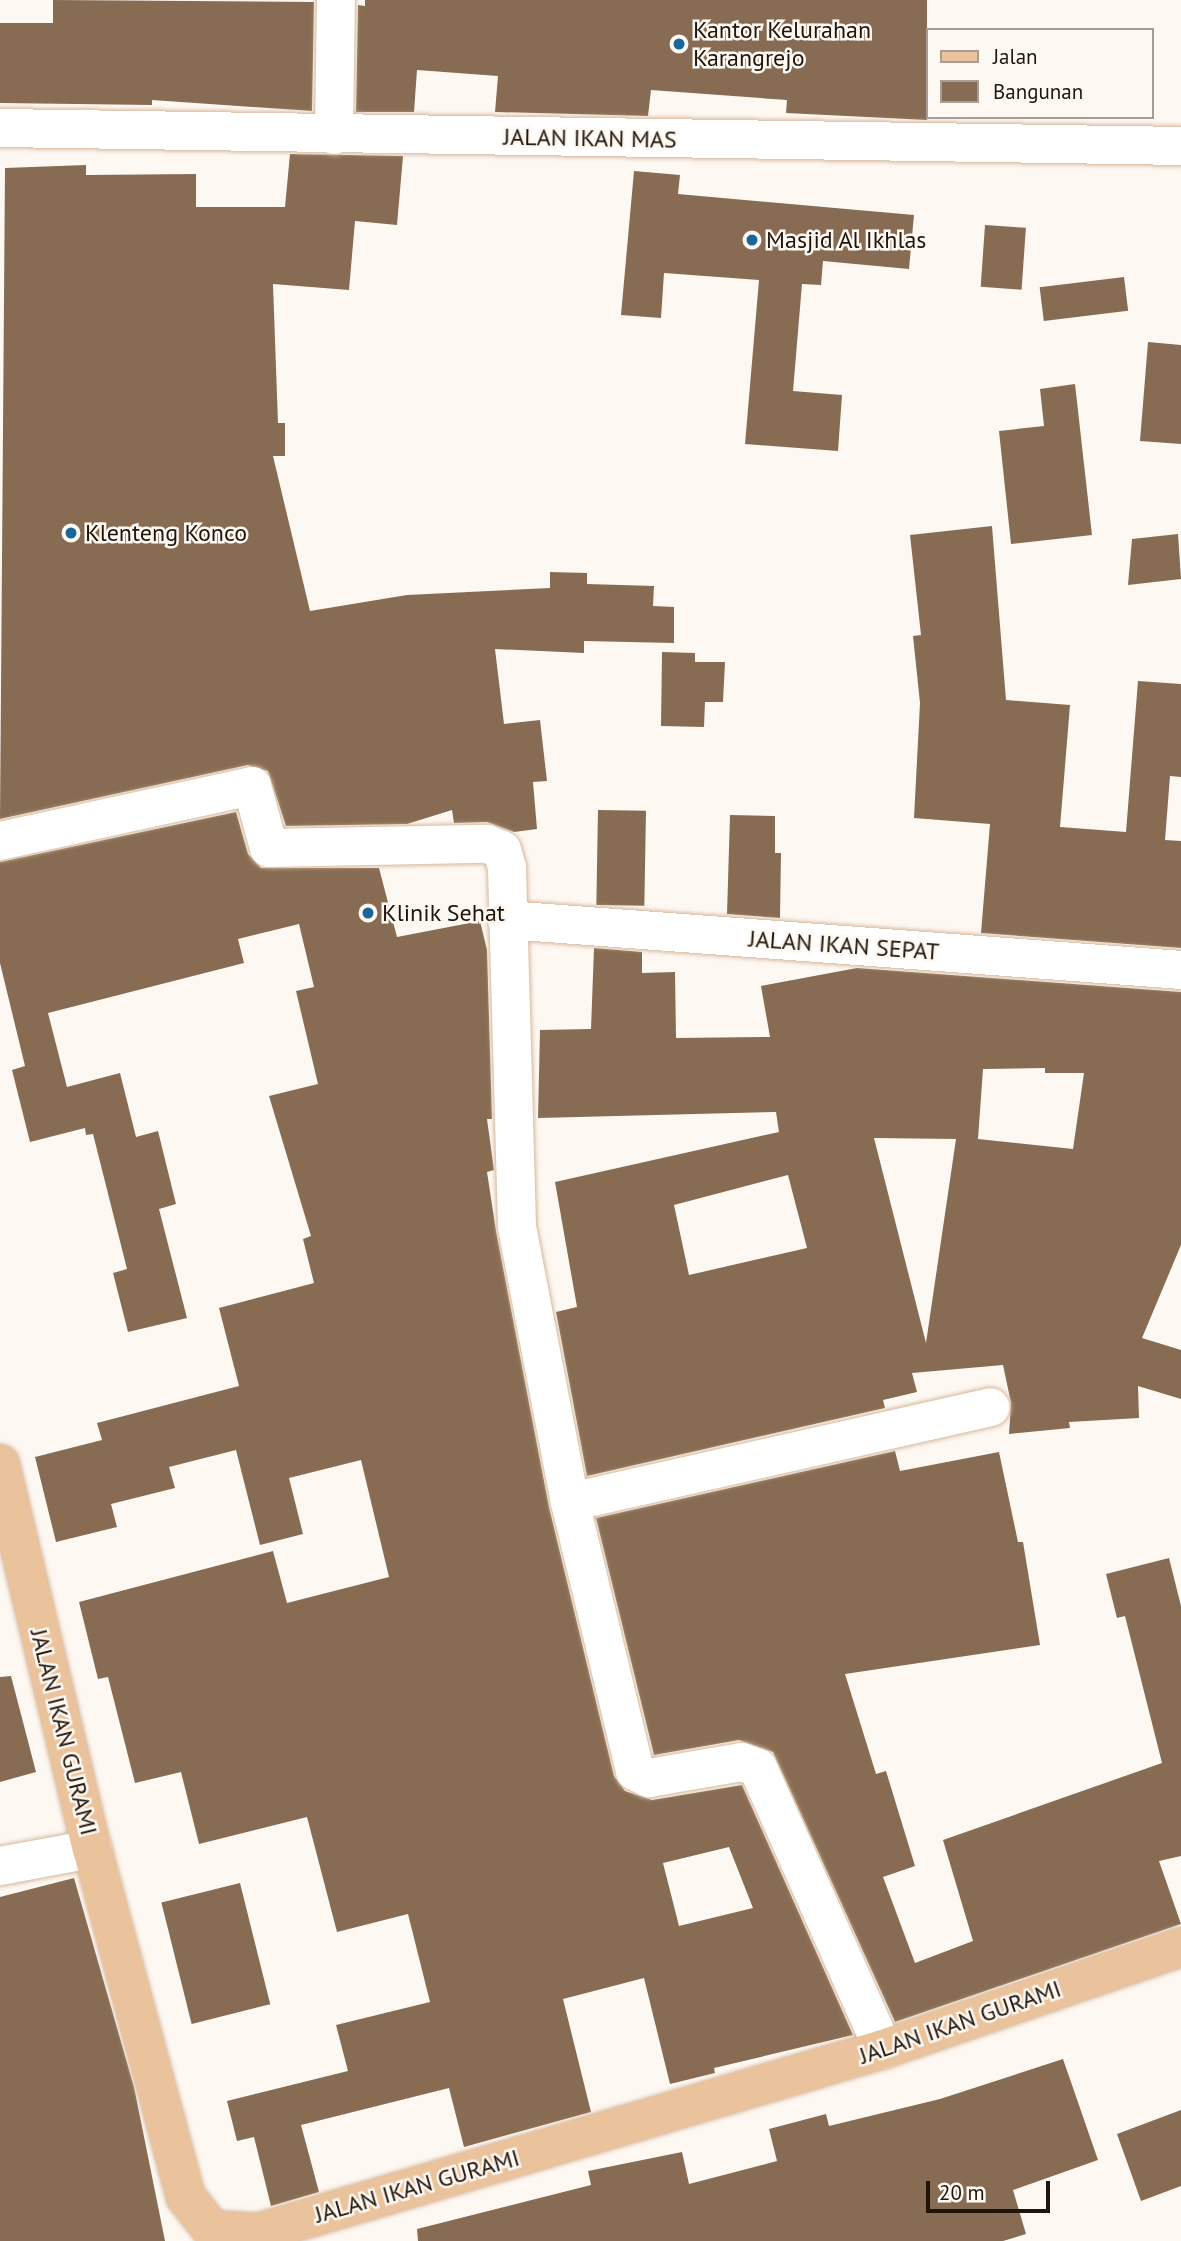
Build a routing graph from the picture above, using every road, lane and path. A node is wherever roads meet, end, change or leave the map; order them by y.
1 (336, 0) edge
2 (0, 128) edge
3 (334, 135) junction
4 (1181, 146) edge
5 (0, 841) edge
6 (507, 920) junction
7 (1181, 970) edge
8 (990, 1407) dead end
9 (0, 1464) edge
10 (570, 1502) junction
11 (92, 1849) junction
12 (0, 1866) edge
13 (1181, 1947) edge
14 (883, 2049) junction

1 - 3 street
2 - 3 street, JALAN IKAN MAS
3 - 4 street, JALAN IKAN MAS
5 - 6 street
6 - 7 street, JALAN IKAN SEPAT
6 - 10 street
8 - 10 street
9 - 11 main road, JALAN IKAN GURAMI
10 - 14 street
11 - 12 street
11 - 14 main road, JALAN IKAN GURAMI
13 - 14 main road, JALAN IKAN GURAMI

